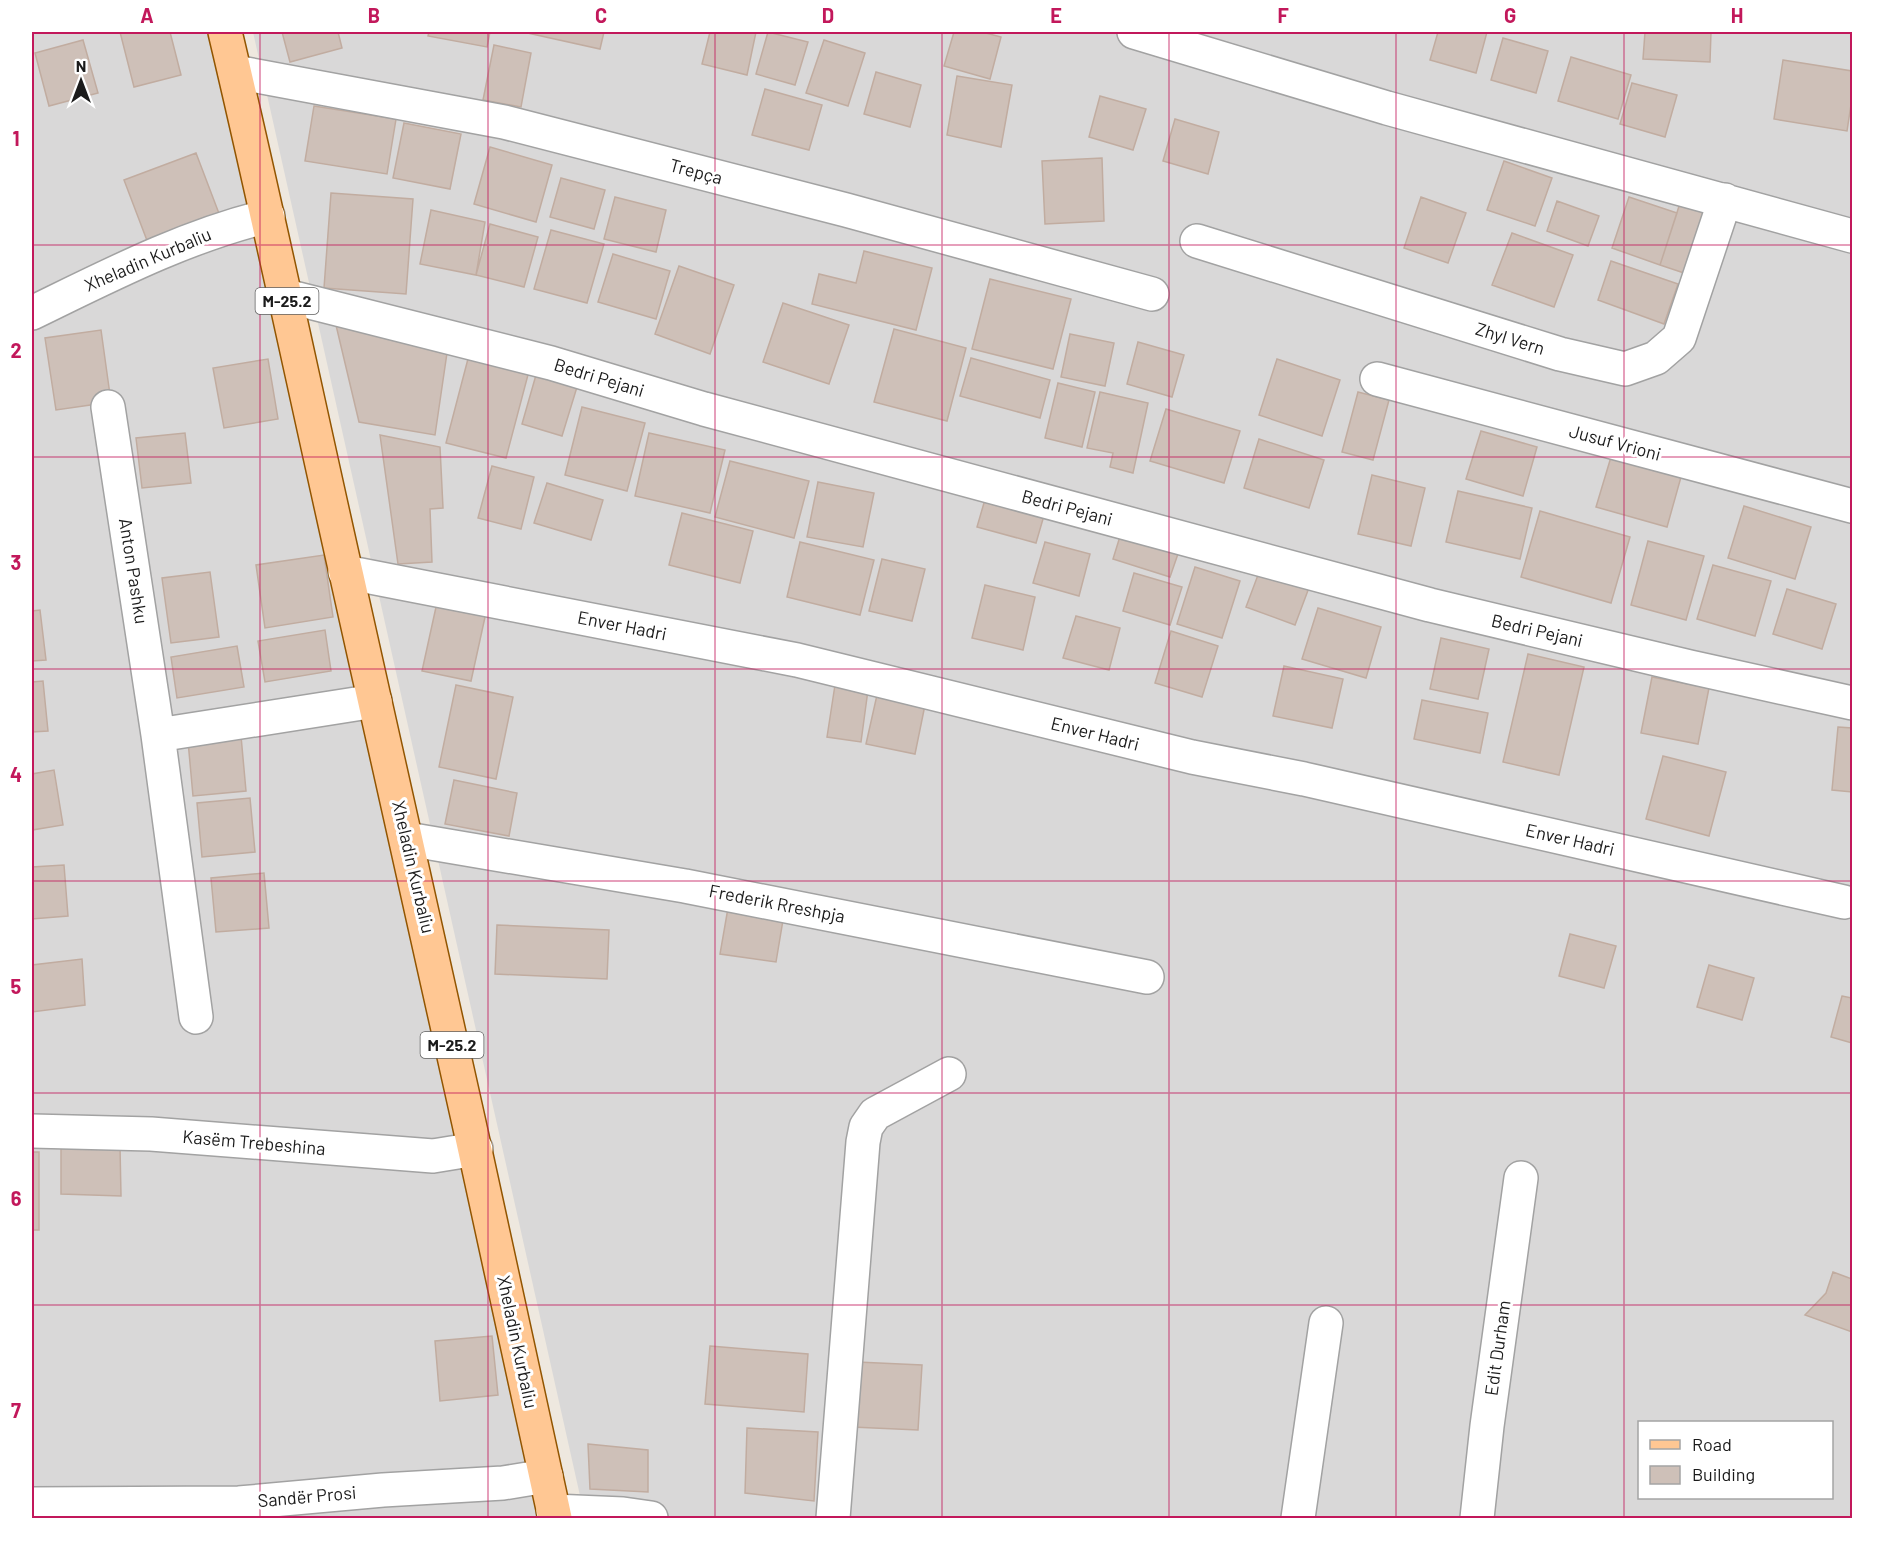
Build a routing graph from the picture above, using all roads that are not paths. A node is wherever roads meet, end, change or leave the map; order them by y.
1 (225, 32) edge
2 (1134, 32) edge
3 (235, 72) junction
4 (1725, 200) junction
5 (268, 216) junction
6 (1852, 236) edge
7 (1197, 241) dead end
8 (1152, 294) dead end
9 (286, 296) junction
10 (32, 313) edge
11 (1377, 379) dead end
12 (108, 407) dead end
13 (1852, 506) edge
14 (345, 572) junction
15 (375, 701) junction
16 (1852, 703) edge
17 (158, 735) junction
18 (406, 839) junction
19 (1844, 902) dead end
20 (1147, 977) dead end
21 (196, 1017) dead end
22 (949, 1074) dead end
23 (32, 1131) edge
24 (476, 1149) junction
25 (1521, 1178) dead end
26 (1326, 1323) dead end
27 (546, 1476) junction
28 (32, 1504) edge
29 (554, 1515) edge
30 (651, 1518) edge
31 (833, 1518) edge
32 (1298, 1518) edge
33 (1477, 1518) edge

1 - 3 main road, Xheladin Kurbaliu / M-25.2
2 - 4 street
3 - 5 main road, Xheladin Kurbaliu / M-25.2
3 - 8 street, Trepça
4 - 6 street
4 - 7 street, Zhyl Vern
5 - 9 main road, Xheladin Kurbaliu / M-25.2
5 - 10 street, Xheladin Kurbaliu
9 - 14 main road, Xheladin Kurbaliu / M-25.2
9 - 16 street, Bedri Pejani
11 - 13 street, Jusuf Vrioni
12 - 17 street, Anton Pashku
14 - 15 main road, Xheladin Kurbaliu / M-25.2
14 - 19 street, Enver Hadri
15 - 17 street
15 - 18 main road, Xheladin Kurbaliu / M-25.2
17 - 21 street, Anton Pashku
18 - 20 street, Frederik Rreshpja
18 - 24 main road, Xheladin Kurbaliu / M-25.2
22 - 31 street
23 - 24 street, Kasëm Trebeshina
24 - 27 main road, Xheladin Kurbaliu / M-25.2
25 - 33 street, Edit Durham
26 - 32 street
27 - 28 street, Sandër Prosi
27 - 29 main road, Xheladin Kurbaliu / M-25.2
29 - 30 street

